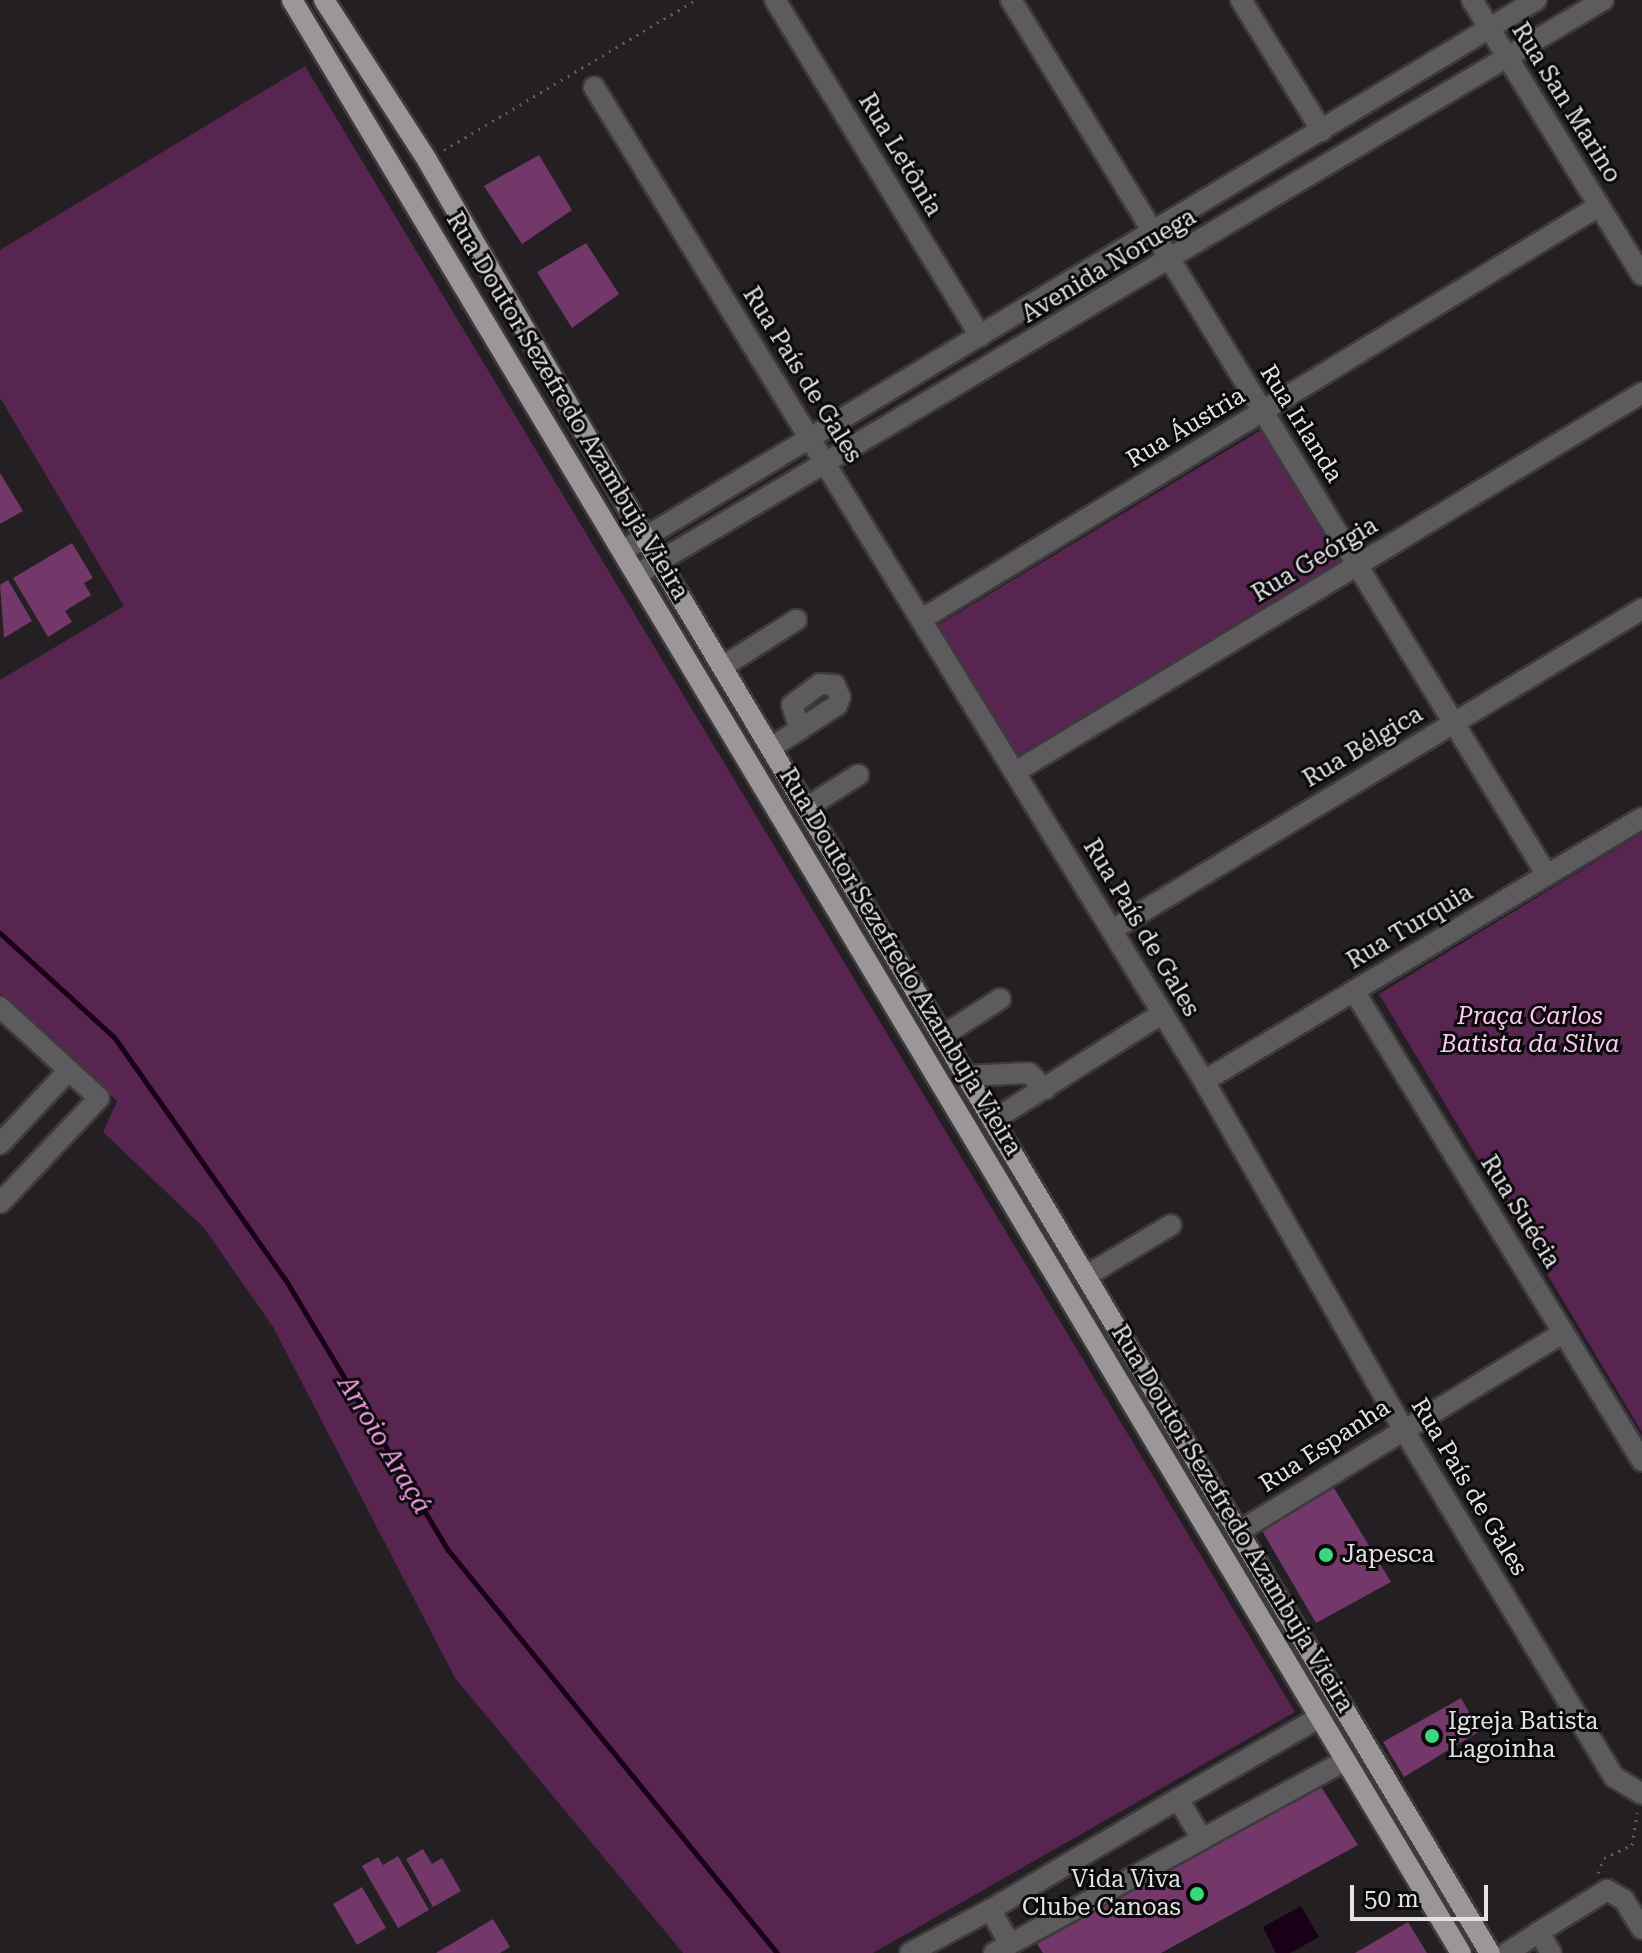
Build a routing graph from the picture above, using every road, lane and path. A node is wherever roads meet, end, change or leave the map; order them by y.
1 (292, 0) edge
2 (324, 0) edge
3 (696, 0) edge
4 (775, 0) edge
5 (1011, 0) edge
6 (1241, 0) edge
7 (1472, 0) edge
8 (1536, 0) edge
9 (1603, 0) edge
10 (1490, 29) junction
11 (1509, 60) junction
12 (594, 87) dead end
13 (1322, 131) junction
14 (427, 160) junction
15 (1599, 206) junction
16 (1153, 232) junction
17 (1170, 260) junction
18 (1642, 275) edge
19 (980, 336) junction
20 (1642, 393) edge
21 (1263, 411) junction
22 (811, 438) junction
23 (826, 463) junction
24 (645, 538) junction
25 (624, 550) junction
26 (659, 561) junction
27 (1357, 565) junction
28 (638, 574) junction
29 (1642, 609) edge
30 (922, 619) junction
31 (796, 620) dead end
32 (722, 667) junction
33 (1453, 722) junction
34 (800, 729) dead end
35 (770, 748) junction
36 (1015, 772) junction
37 (858, 775) dead end
38 (806, 808) junction
39 (1642, 818) edge
40 (1547, 875) junction
41 (1112, 930) junction
42 (1354, 991) junction
43 (1000, 999) dead end
44 (0, 1007) edge
45 (1163, 1013) junction
46 (942, 1036) junction
47 (69, 1070) junction
48 (966, 1076) junction
49 (1204, 1081) junction
50 (1045, 1089) junction
51 (992, 1121) junction
52 (0, 1144) edge
53 (0, 1203) edge
54 (1171, 1225) dead end
55 (1086, 1276) junction
56 (1563, 1333) junction
57 (1402, 1427) junction
58 (1642, 1461) edge
59 (1238, 1532) junction
60 (1320, 1717) junction
61 (1346, 1760) junction
62 (1641, 1794) edge
63 (1178, 1799) junction
64 (1202, 1839) junction
65 (1607, 1890) junction
66 (990, 1910) junction
67 (1642, 1929) edge
68 (1539, 1932) junction
69 (1002, 1948) edge
70 (910, 1953) edge
71 (1461, 1953) edge
72 (1490, 1953) edge
73 (1507, 1953) edge
74 (1551, 1953) edge

1 - 25 main road, Rua Doutor Sezefredo Azambuja Vieira
2 - 14 main road, Rua Doutor Sezefredo Azambuja Vieira
3 - 14 path
4 - 19 street, Rua Letônia
5 - 16 street, Rua Irlanda
6 - 13 street
7 - 10 street, Rua San Marino
8 - 10 street, Avenida Noruega
9 - 11 street, Avenida Noruega
10 - 11 street, Rua San Marino
10 - 13 street, Avenida Noruega
11 - 15 street, Rua San Marino
11 - 17 street, Avenida Noruega
12 - 22 street, Rua País de Gales
13 - 16 street, Avenida Noruega
14 - 24 main road, Rua Doutor Sezefredo Azambuja Vieira
15 - 18 street, Rua San Marino
15 - 21 street, Rua Áustria
16 - 17 street, Rua Irlanda
16 - 19 street, Avenida Noruega
17 - 21 street, Rua Irlanda
17 - 23 street, Avenida Noruega
19 - 22 street, Avenida Noruega
20 - 27 street, Rua Geórgia
21 - 27 street, Rua Irlanda
21 - 30 street, Rua Áustria
22 - 23 street, Rua País de Gales
22 - 24 street, Avenida Noruega
23 - 26 street, Avenida Noruega
23 - 30 street, Rua País de Gales
24 - 25 street, Avenida Noruega
24 - 26 main road, Rua Doutor Sezefredo Azambuja Vieira
25 - 28 main road, Rua Doutor Sezefredo Azambuja Vieira
26 - 28 street, Avenida Noruega
26 - 32 main road, Rua Doutor Sezefredo Azambuja Vieira
27 - 33 street, Rua Irlanda
27 - 36 street, Rua Geórgia
28 - 60 main road, Rua Doutor Sezefredo Azambuja Vieira
29 - 33 street, Rua Bélgica
30 - 36 street, Rua País de Gales
31 - 32 street
32 - 35 main road, Rua Doutor Sezefredo Azambuja Vieira
33 - 40 street, Rua Irlanda
33 - 41 street, Rua Bélgica
34 - 35 street
35 - 38 main road, Rua Doutor Sezefredo Azambuja Vieira
36 - 41 street, Rua País de Gales
37 - 38 street
38 - 46 main road, Rua Doutor Sezefredo Azambuja Vieira
39 - 40 street, Rua Turquia
40 - 42 street, Rua Turquia
41 - 45 street, Rua País de Gales
42 - 49 street, Rua Turquia
42 - 56 street, Rua Suécia
43 - 46 street
44 - 47 street
45 - 49 street, Rua País de Gales
45 - 50 street
46 - 48 main road, Rua Doutor Sezefredo Azambuja Vieira
47 - 52 street
47 - 53 street
48 - 50 street
48 - 51 main road, Rua Doutor Sezefredo Azambuja Vieira
49 - 57 street, Rua País de Gales
50 - 51 street
51 - 55 main road, Rua Doutor Sezefredo Azambuja Vieira
54 - 55 street
55 - 59 main road, Rua Doutor Sezefredo Azambuja Vieira
56 - 57 street, Rua Espanha
56 - 58 street, Rua Suécia
57 - 59 street, Rua Espanha
57 - 62 street, Rua País de Gales
59 - 72 main road, Rua Doutor Sezefredo Azambuja Vieira
60 - 61 main road, Rua Doutor Sezefredo Azambuja Vieira
60 - 63 street
61 - 64 street
61 - 71 main road, Rua Doutor Sezefredo Azambuja Vieira
62 - 65 path
63 - 64 street
63 - 66 street
64 - 69 street
65 - 67 street
65 - 68 street
66 - 69 street
66 - 70 street
68 - 73 street
68 - 74 street

